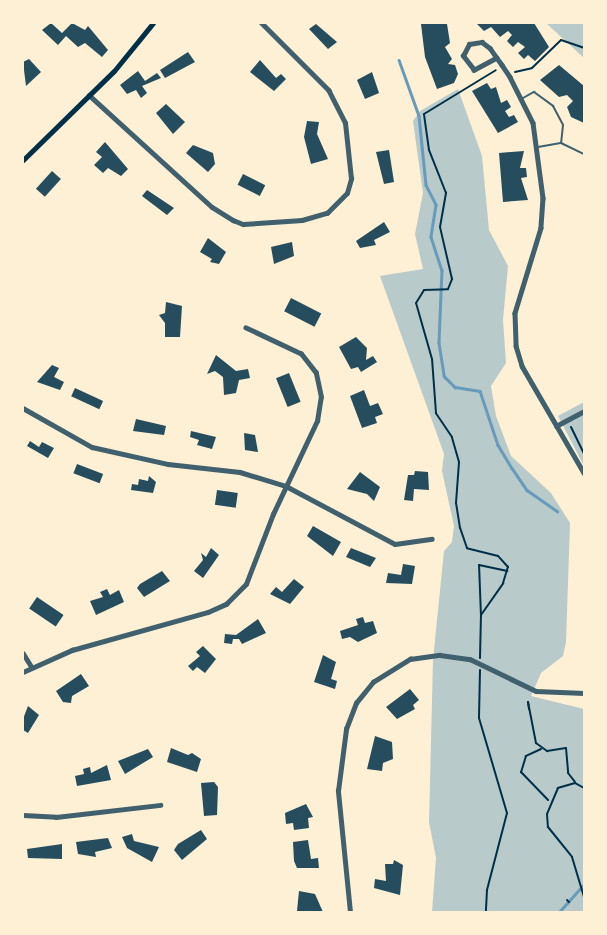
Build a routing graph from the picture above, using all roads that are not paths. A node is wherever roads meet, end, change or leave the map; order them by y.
1 (153, 23) edge
2 (261, 23) edge
3 (496, 58) junction
4 (89, 95) junction
5 (522, 98) junction
6 (561, 143) junction
7 (537, 147) junction
8 (584, 154) edge
9 (23, 160) edge
10 (246, 328) dead end
11 (23, 408) edge
12 (584, 411) edge
13 (556, 426) junction
14 (584, 473) edge
15 (286, 486) junction
16 (432, 539) dead end
17 (23, 653) edge
18 (31, 666) junction
19 (23, 672) edge
20 (584, 694) edge
21 (160, 805) dead end
22 (23, 815) edge
23 (350, 912) edge

1 - 4 main road
2 - 4 street
3 - 3 street
3 - 5 street
4 - 9 main road
5 - 6 lane
5 - 7 street
6 - 7 lane
6 - 8 lane
7 - 13 street
10 - 15 street
11 - 15 street
12 - 13 street
13 - 14 street
15 - 16 street
15 - 18 street
17 - 18 street
18 - 19 street
20 - 23 street
21 - 22 street

